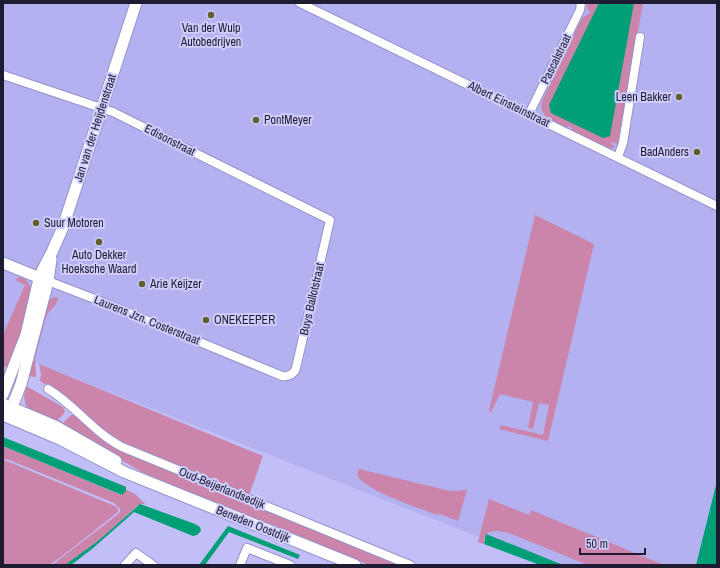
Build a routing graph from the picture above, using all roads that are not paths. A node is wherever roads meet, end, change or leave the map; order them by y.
1 (136, 3) edge
2 (300, 3) edge
3 (582, 3) edge
4 (640, 37) dead end
5 (3, 75) edge
6 (102, 108) junction
7 (529, 114) junction
8 (618, 157) junction
9 (717, 206) edge
10 (330, 220) joint
11 (3, 263) edge
12 (44, 280) junction
13 (290, 375) joint
14 (48, 389) dead end
15 (3, 394) edge
16 (5, 410) edge
17 (125, 565) edge
18 (153, 565) edge
19 (240, 565) edge
20 (290, 565) edge
21 (355, 565) edge
22 (410, 565) edge

1 - 6 street, Jan van der Heijdenstraat
2 - 7 street, Albert Einsteinstraat
3 - 7 street, Pascalstraat
4 - 8 street
5 - 6 street, Edisonstraat
6 - 10 street, Edisonstraat
6 - 12 street, Jan van der Heijdenstraat
7 - 8 street, Albert Einsteinstraat
8 - 9 street, Albert Einsteinstraat
10 - 13 street, Buys Ballotstraat
11 - 12 street, Laurens Jzn. Costerstraat
12 - 13 street, Laurens Jzn. Costerstraat
12 - 15 street, Jan van der Heijdenstraat
12 - 16 street, Jan van der Heijdenstraat
14 - 22 street, Oud-Beijerlandsedijk
16 - 21 street, Beneden Oostdijk
17 - 18 street
19 - 20 street

